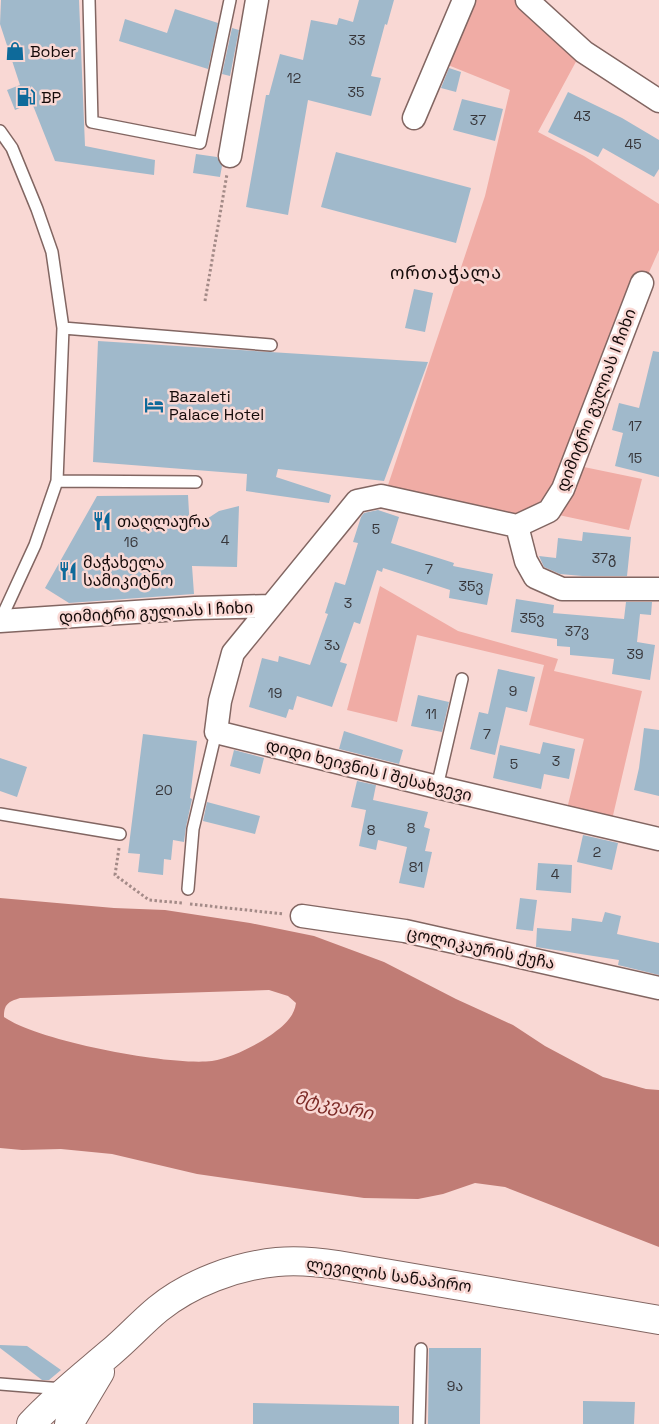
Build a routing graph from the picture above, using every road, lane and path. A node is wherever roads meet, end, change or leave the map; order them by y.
1 (89, 0) edge
2 (230, 0) edge
3 (257, 0) edge
4 (464, 0) edge
5 (527, 0) edge
6 (659, 101) edge
7 (414, 118) dead end
8 (0, 133) edge
9 (230, 156) joint
10 (642, 282) dead end
11 (205, 301) dead end
12 (63, 328) junction
13 (271, 344) dead end
14 (57, 481) junction
15 (196, 482) dead end
16 (517, 526) junction
17 (659, 589) edge
18 (270, 606) junction
19 (0, 621) edge
20 (462, 679) dead end
21 (216, 732) junction
22 (437, 787) junction
23 (0, 814) edge
24 (120, 834) dead end
25 (659, 839) edge
26 (188, 889) dead end
27 (302, 916) dead end
28 (659, 988) edge
29 (659, 1320) edge
30 (421, 1349) dead end
31 (113, 1351) junction
32 (0, 1384) edge
33 (68, 1389) junction
34 (38, 1416) edge
35 (69, 1423) edge
36 (19, 1424) edge
37 (420, 1424) edge

1 - 2 lane
3 - 9 street
4 - 7 street
5 - 6 street
8 - 12 lane
9 - 11 path
10 - 16 street, დიმიტრი გულიას I ჩიხი
12 - 13 lane
12 - 14 lane
14 - 15 lane
14 - 19 lane
16 - 17 street
16 - 18 street, დიმიტრი გულიას I ჩიხი
18 - 19 street, დიმიტრი გულიას I ჩიხი
18 - 21 street
20 - 22 lane
21 - 22 street, დიდი ხეივნის I შესახვევი
21 - 26 lane
22 - 25 street, დიდი ხეივნის I შესახვევი
23 - 24 lane
27 - 28 street, ცოლიკაურის ქუჩა
29 - 31 main road, ლევილის სანაპირო
30 - 37 lane
31 - 33 main road, ლევილის სანაპირო
31 - 35 main road, ლევილის სანაპირო
32 - 33 lane
33 - 34 main road, ლევილის სანაპირო
34 - 36 main road, ლევილის სანაპირო

